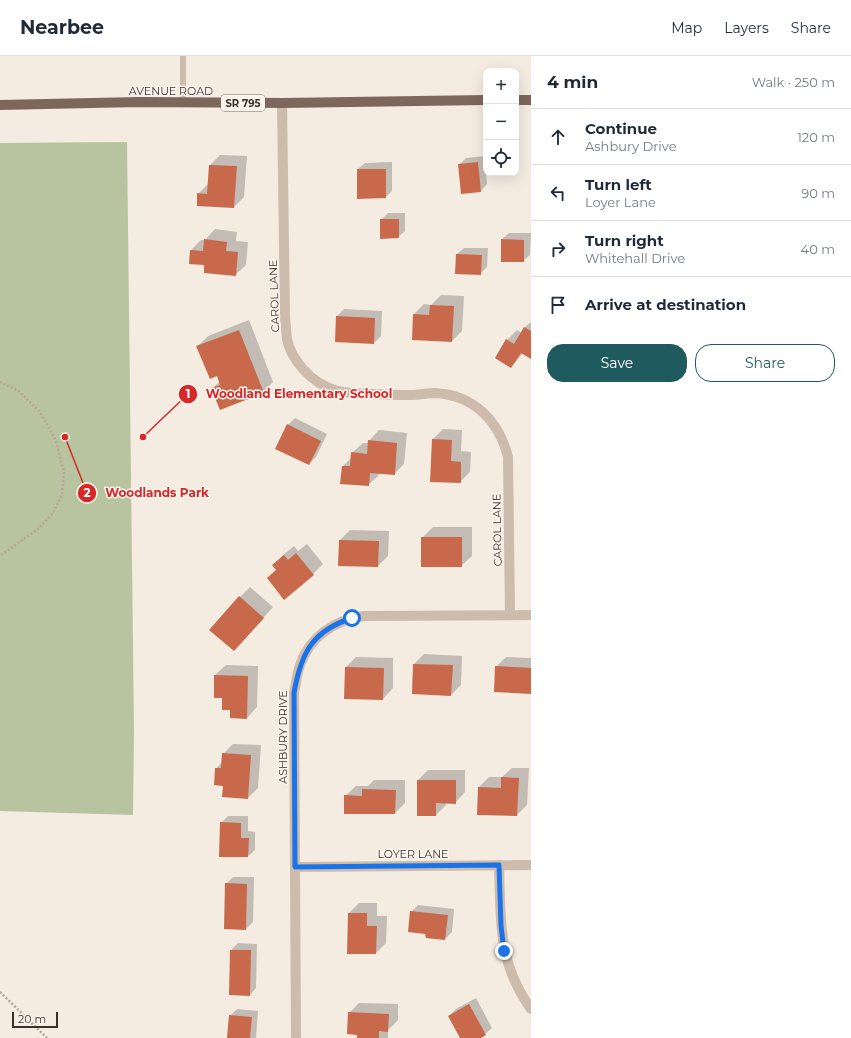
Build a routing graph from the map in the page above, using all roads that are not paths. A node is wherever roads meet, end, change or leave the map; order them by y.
1 (183, 56) edge
2 (483, 100) edge
3 (519, 100) edge
4 (531, 100) edge
5 (183, 103) junction
6 (282, 103) junction
7 (0, 105) edge
8 (531, 614) edge
9 (510, 615) junction
10 (499, 865) junction
11 (531, 865) edge
12 (295, 867) junction
13 (531, 1009) edge
14 (296, 1038) edge

1 - 5 lane
2 - 6 main road, AVENUE ROAD / SR 795
3 - 4 main road
5 - 6 main road, AVENUE ROAD / SR 795
5 - 7 main road, AVENUE ROAD / SR 795
6 - 9 street, CAROL LANE
8 - 9 street, ASHBURY DRIVE
9 - 12 street, ASHBURY DRIVE
10 - 11 street, LOYER LANE
10 - 12 street, LOYER LANE
10 - 13 street
12 - 14 street, ASHBURY DRIVE

